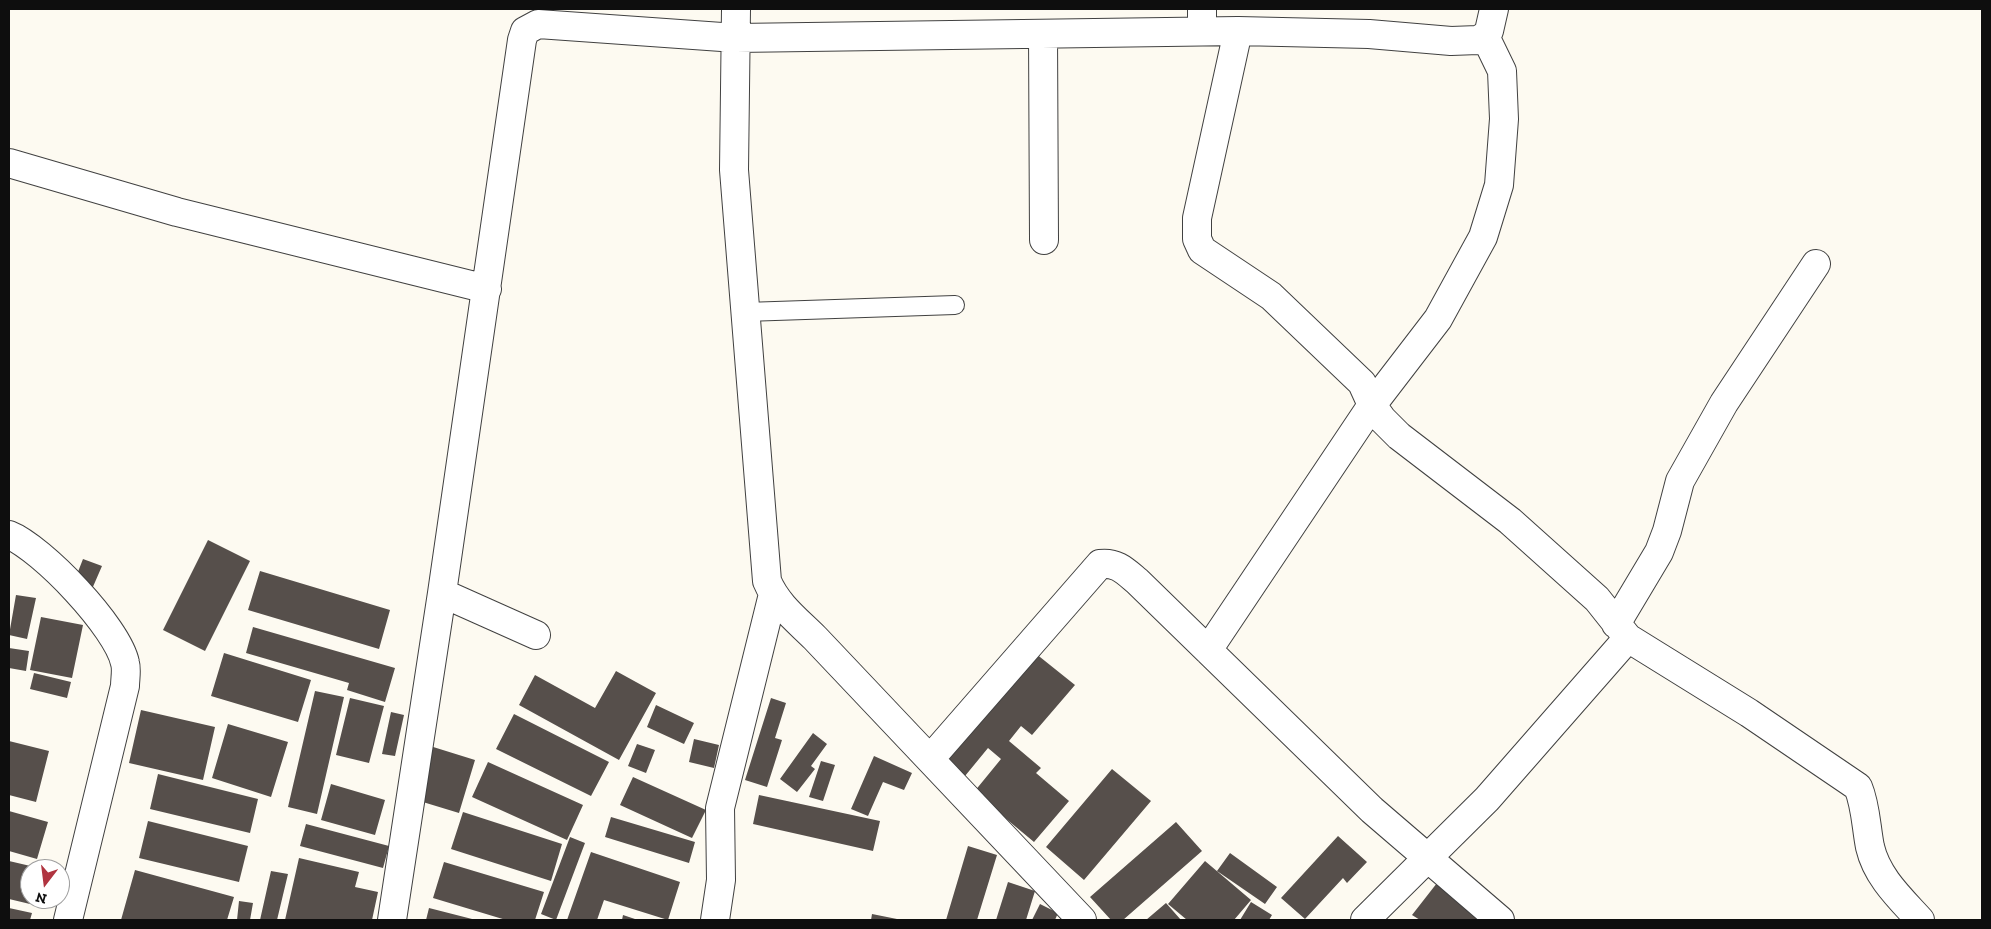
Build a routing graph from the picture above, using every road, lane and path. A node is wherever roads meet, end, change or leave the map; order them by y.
1 (736, 9) edge
2 (1494, 9) edge
3 (1202, 20) edge
4 (1238, 31) junction
5 (1042, 34) junction
6 (1485, 36) junction
7 (736, 38) junction
8 (9, 164) edge
9 (1044, 240) dead end
10 (1816, 264) dead end
11 (487, 289) junction
12 (955, 305) dead end
13 (746, 312) junction
14 (1372, 405) junction
15 (9, 535) edge
16 (442, 593) junction
17 (772, 594) junction
18 (1622, 631) junction
19 (536, 635) dead end
20 (1208, 650) junction
21 (930, 759) junction
22 (1427, 858) junction
23 (68, 920) edge
24 (392, 920) edge
25 (715, 920) edge
26 (1082, 920) edge
27 (1365, 920) edge
28 (1500, 920) edge
29 (1920, 920) edge

1 - 7 street
2 - 6 street
3 - 4 street
3 - 5 street
4 - 6 street
4 - 14 street
5 - 7 street
5 - 9 street
6 - 14 street
7 - 11 street
7 - 13 street
8 - 11 street
10 - 18 street
11 - 16 street
12 - 13 lane
13 - 17 street
14 - 18 street
14 - 20 street
15 - 23 street
16 - 19 street
16 - 24 street
17 - 21 street
17 - 25 street
18 - 22 street
18 - 29 street
20 - 21 street
20 - 22 street
21 - 26 street
22 - 27 street
22 - 28 street

